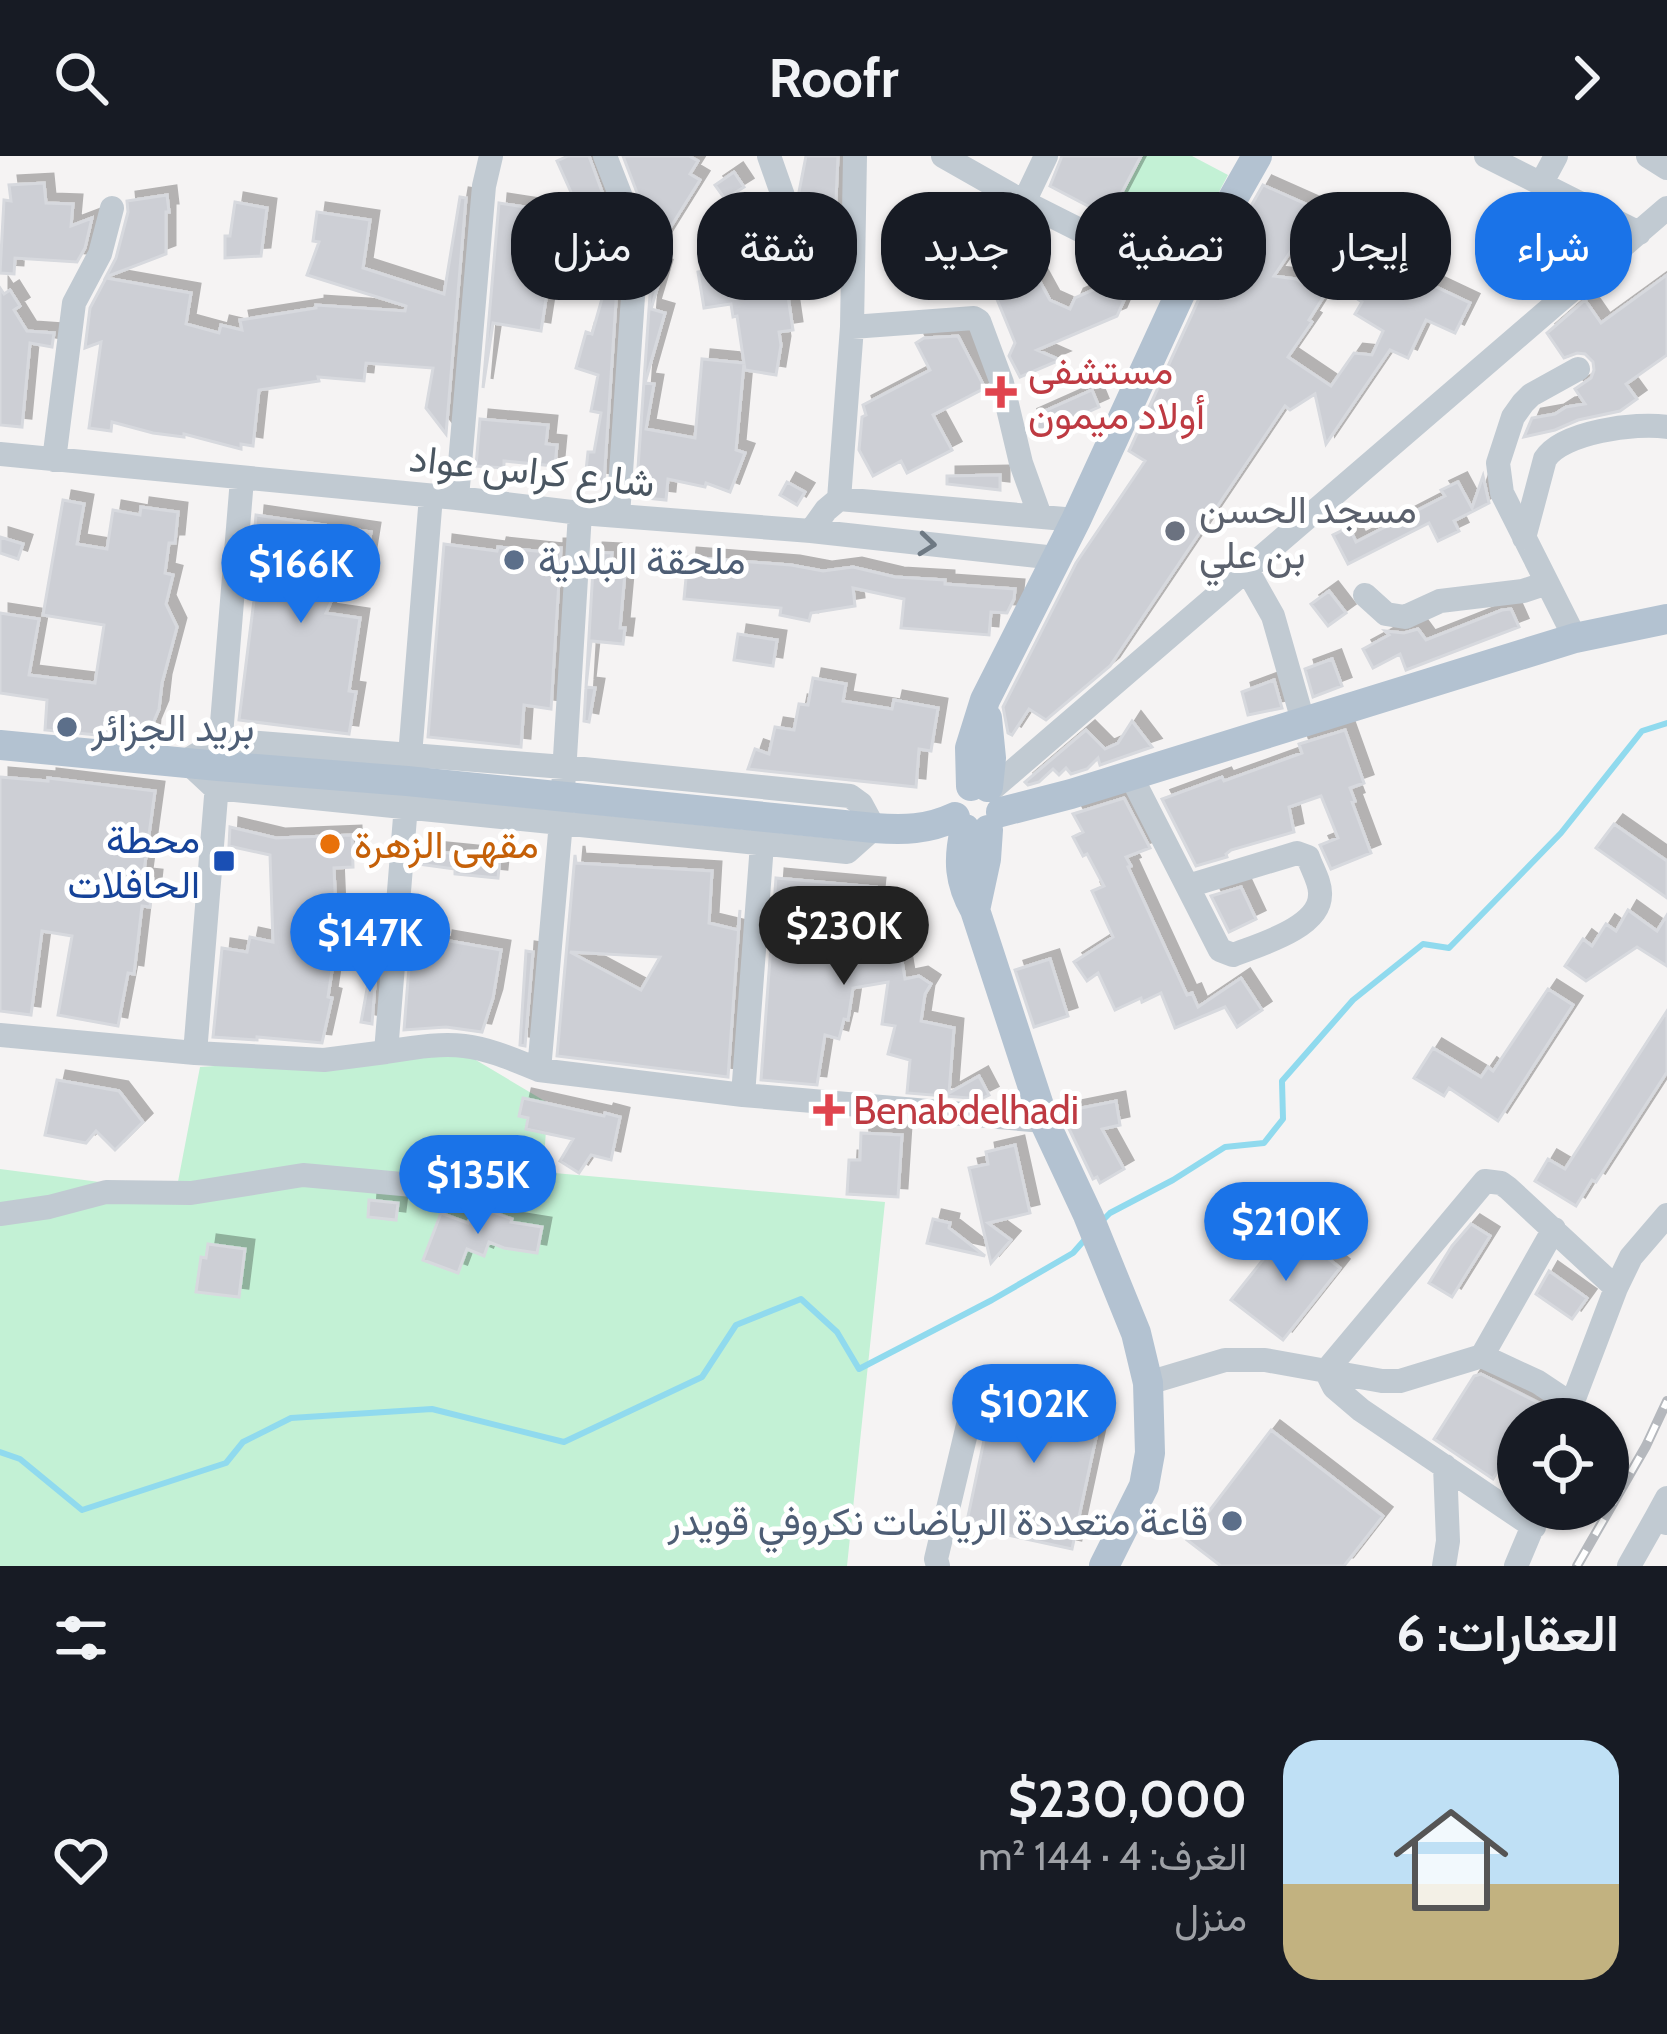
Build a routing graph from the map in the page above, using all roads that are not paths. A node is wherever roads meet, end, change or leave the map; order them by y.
1 (491, 156) edge
2 (605, 156) edge
3 (769, 156) edge
4 (855, 156) edge
5 (1046, 156) edge
6 (1257, 156) edge
7 (1486, 156) edge
8 (1556, 156) edge
9 (1648, 156) edge
10 (956, 159) edge
11 (1667, 168) edge
12 (1541, 184) junction
13 (782, 192) edge
14 (854, 192) edge
15 (1008, 192) edge
16 (1029, 192) edge
17 (1237, 192) edge
18 (112, 208) dead end
19 (1667, 208) edge
20 (1639, 233) junction
21 (852, 300) edge
22 (1178, 300) edge
23 (852, 327) junction
24 (1578, 369) dead end
25 (1667, 427) edge
26 (0, 454) edge
27 (54, 460) junction
28 (242, 478) junction
29 (431, 496) junction
30 (457, 498) junction
31 (839, 499) junction
32 (580, 513) junction
33 (617, 516) junction
34 (1040, 516) junction
35 (1076, 520) junction
36 (811, 531) junction
37 (1524, 538) junction
38 (1056, 558) junction
39 (1247, 570) junction
40 (1547, 583) junction
41 (1365, 595) dead end
42 (1667, 619) edge
43 (1575, 638) junction
44 (1303, 722) junction
45 (0, 745) edge
46 (218, 765) junction
47 (1130, 774) junction
48 (407, 781) junction
49 (563, 796) junction
50 (980, 807) junction
51 (874, 828) junction
52 (763, 831) junction
53 (1188, 886) junction
54 (0, 1035) edge
55 (386, 1052) junction
56 (194, 1053) junction
57 (538, 1070) junction
58 (743, 1095) junction
59 (1044, 1121) junction
60 (458, 1183) dead end
61 (0, 1214) edge
62 (1667, 1216) edge
63 (1554, 1229) junction
64 (1616, 1288) junction
65 (1482, 1356) junction
66 (1326, 1371) junction
67 (1148, 1383) junction
68 (1554, 1398) edge
69 (1573, 1398) edge
70 (972, 1408) dead end
71 (1445, 1466) junction
72 (1497, 1495) edge
73 (1663, 1513) edge
74 (1532, 1530) edge
75 (1446, 1564) edge
76 (938, 1566) edge
77 (1104, 1566) edge
78 (1516, 1566) edge
79 (1629, 1566) edge

1 - 30 street
2 - 33 street
3 - 13 street
4 - 14 street
5 - 16 street
6 - 17 main road
7 - 12 street
8 - 12 street
9 - 11 street
10 - 15 street
12 - 20 street
18 - 27 street
19 - 20 street
20 - 39 street
21 - 23 street
22 - 35 main road
23 - 31 street
23 - 34 street
24 - 37 street
25 - 37 street
26 - 27 street, شارع كراس عواد
27 - 28 street, شارع كراس عواد
28 - 29 street, شارع كراس عواد
28 - 46 street
29 - 30 street, شارع كراس عواد
29 - 48 street
30 - 32 street, شارع كراس عواد
31 - 34 street
31 - 36 street
32 - 33 street, شارع كراس عواد
32 - 49 street
33 - 36 street, شارع كراس عواد
34 - 35 street
35 - 38 main road
36 -> 38 street, شارع كراس عواد
37 - 40 street
38 - 50 main road
39 - 44 street
39 - 50 street
40 - 41 street
40 - 43 street
42 - 43 main road
43 - 44 main road
44 - 47 main road
45 - 46 main road
46 - 48 main road
46 - 56 street
47 - 50 main road
47 - 53 street
48 - 49 main road
48 - 55 street
49 - 51 street
49 - 52 main road
49 - 57 street
50 - 51 main road
50 - 59 main road
51 - 52 main road
52 - 58 street
53 - 53 street
54 - 56 street
55 - 56 street
55 - 57 street
57 - 58 street
58 - 59 street
59 - 67 main road
60 - 61 street
62 - 64 street
63 - 64 street
63 - 65 street
63 - 66 street
64 - 69 street
65 - 66 street
65 - 68 street
66 - 67 street
66 - 71 street
67 - 77 main road
70 - 76 street
71 - 72 street
71 - 75 street
73 - 79 street
74 - 78 street

